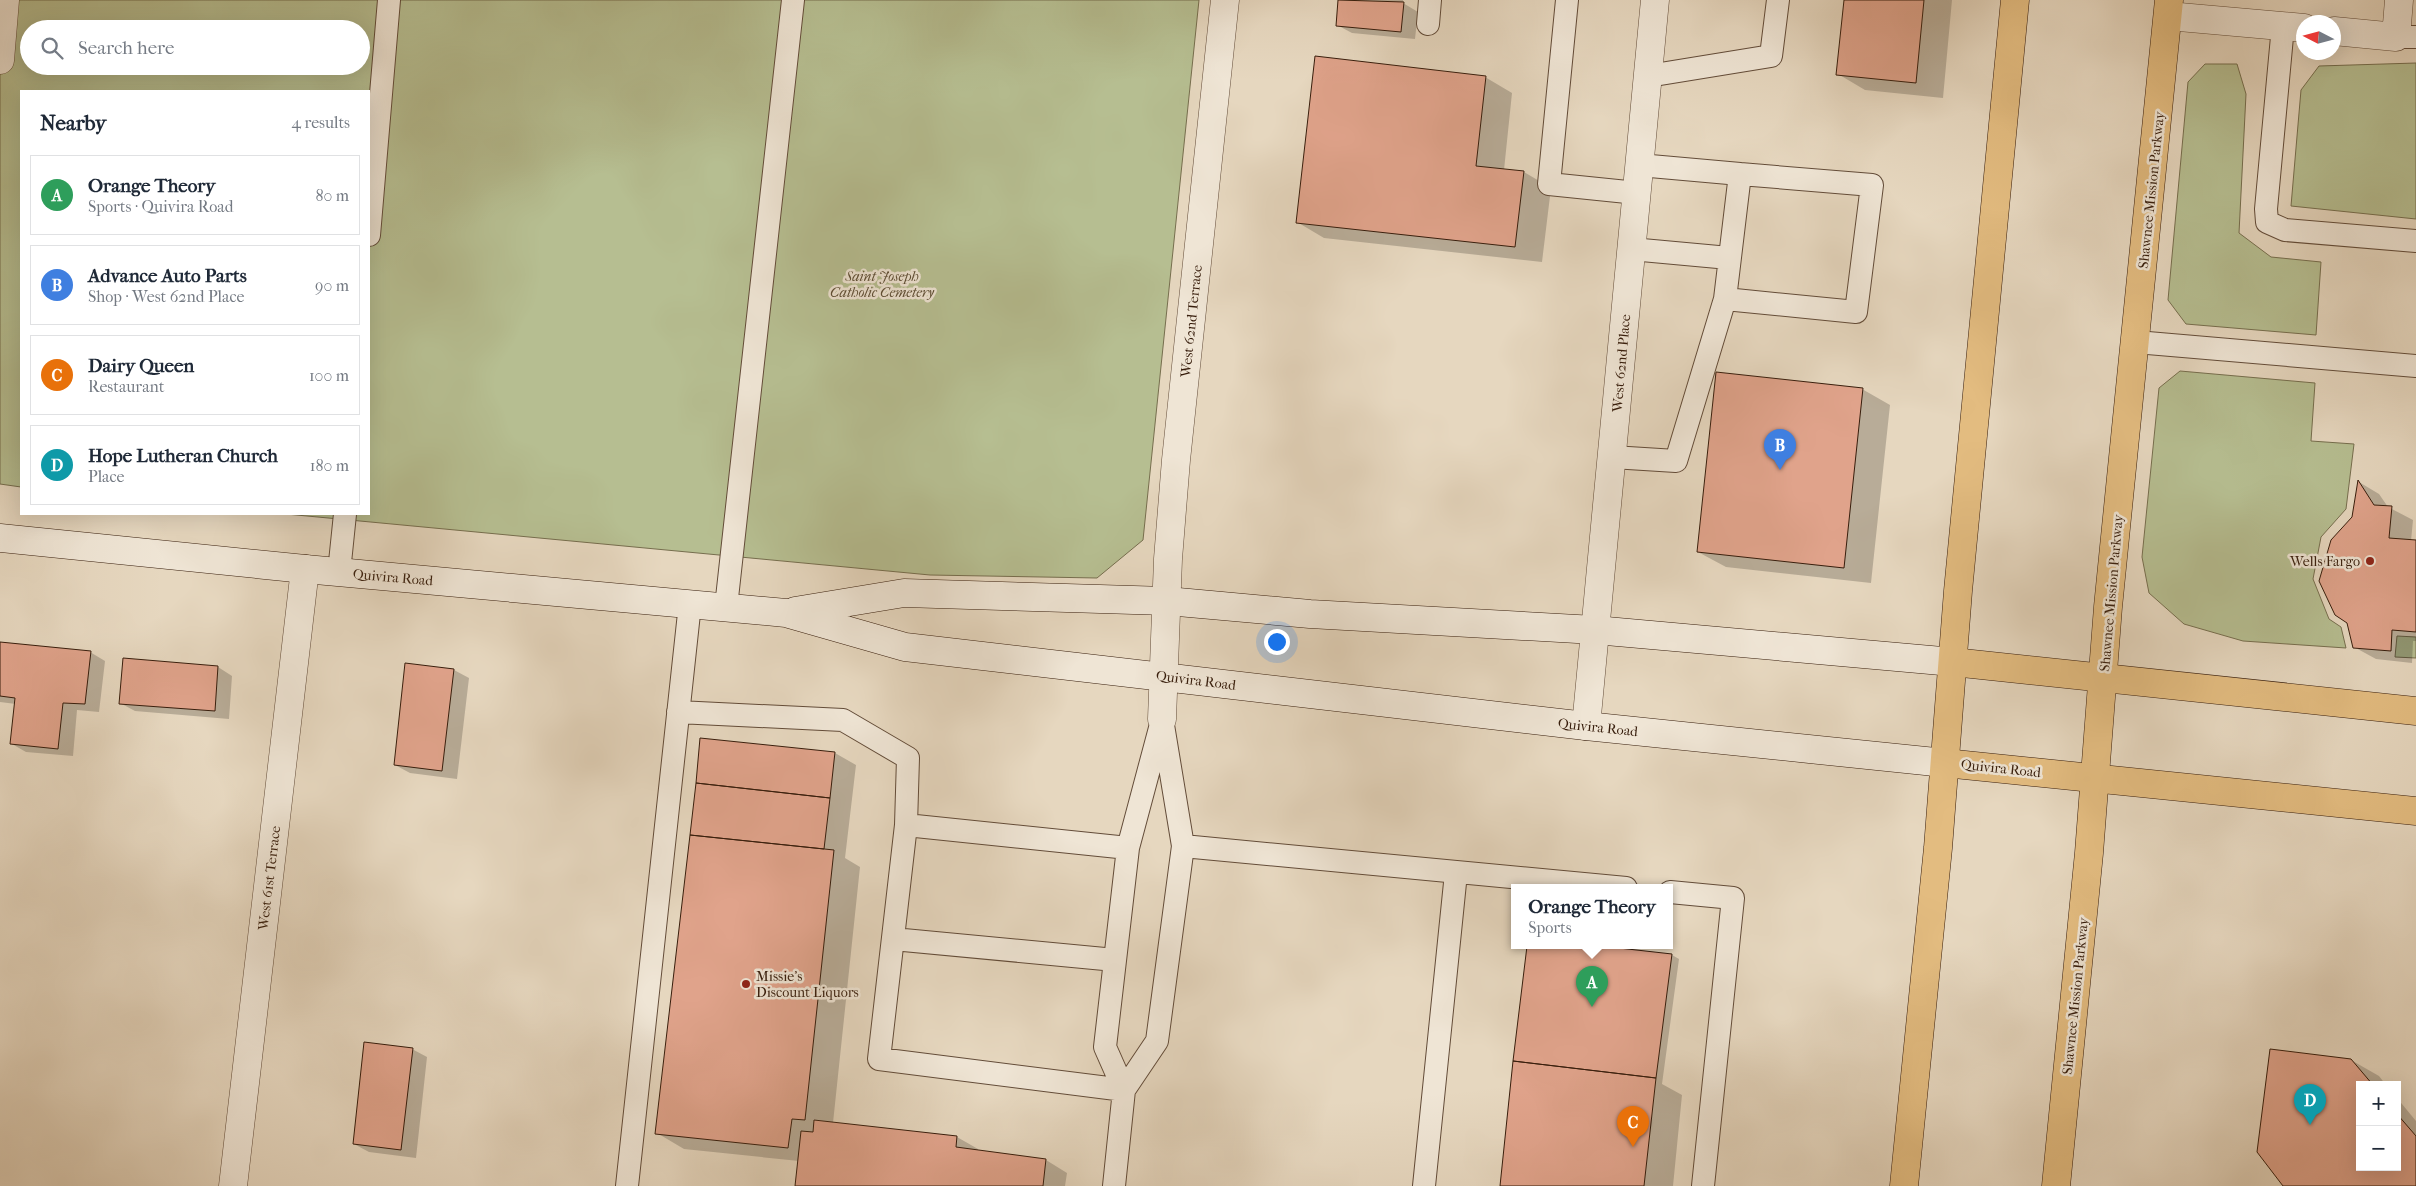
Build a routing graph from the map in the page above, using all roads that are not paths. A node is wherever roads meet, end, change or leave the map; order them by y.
1 (5, 0) edge
2 (389, 0) edge
3 (793, 0) edge
4 (1225, 0) edge
5 (1430, 0) edge
6 (1567, 0) edge
7 (1655, 0) edge
8 (1778, 0) edge
9 (2016, 0) edge
10 (2400, 0) edge
11 (2168, 8) edge
12 (1428, 24) dead end
13 (2293, 26) edge
14 (2341, 31) edge
15 (2406, 37) edge
16 (0, 60) edge
17 (1648, 76) junction
18 (1639, 165) junction
19 (1740, 174) junction
20 (1637, 193) junction
21 (370, 223) edge
22 (2416, 241) edge
23 (1631, 249) junction
24 (1730, 258) junction
25 (1725, 298) junction
26 (2136, 342) junction
27 (2416, 366) edge
28 (1612, 457) junction
29 (344, 515) edge
30 (0, 538) edge
31 (305, 569) junction
32 (339, 572) junction
33 (1167, 601) junction
34 (690, 604) junction
35 (726, 607) junction
36 (786, 613) junction
37 (1595, 630) junction
38 (1953, 662) junction
39 (1164, 676) junction
40 (2103, 678) junction
41 (2416, 711) edge
42 (678, 712) junction
43 (1162, 719) junction
44 (1586, 726) junction
45 (1945, 762) junction
46 (2095, 777) junction
47 (2416, 811) edge
48 (906, 824) junction
49 (1182, 846) junction
50 (1128, 848) junction
51 (1456, 873) junction
52 (1581, 884) edge
53 (1673, 892) edge
54 (892, 939) junction
55 (1115, 960) junction
56 (1124, 1090) junction
57 (233, 1186) edge
58 (627, 1186) edge
59 (1114, 1186) edge
60 (1424, 1186) edge
61 (1703, 1186) edge
62 (1904, 1186) edge
63 (2056, 1186) edge

1 - 16 main road
2 - 21 lane
3 - 35 lane
4 - 33 main road, West 62nd Terrace
5 - 12 lane
6 - 20 lane
7 - 17 main road, West 62nd Place
8 - 17 lane
9 - 38 main road
10 - 15 main road
11 - 13 main road
11 - 26 main road, Shawnee Mission Parkway
13 - 22 lane
14 - 15 main road
17 - 18 main road, West 62nd Place
18 - 19 lane
18 - 20 main road, West 62nd Place
19 - 24 lane
19 - 25 lane
20 - 23 main road, West 62nd Place
23 - 24 lane
23 - 28 main road, West 62nd Place
24 - 25 lane
25 - 28 lane
26 - 27 lane
26 - 40 main road, Shawnee Mission Parkway
28 - 37 main road, West 62nd Place
29 - 32 lane
30 - 31 main road, Quivira Road
31 - 32 main road, Quivira Road
31 - 57 main road, West 61st Terrace
32 - 34 main road, Quivira Road
33 - 36 main road, Quivira Road
33 - 37 main road, Quivira Road
33 - 39 main road, West 62nd Terrace
34 - 35 main road, Quivira Road
34 - 42 lane
35 - 36 main road, Quivira Road
36 - 39 main road, Quivira Road
37 - 38 main road, Quivira Road
37 - 44 main road, West 62nd Place
38 - 40 main road, Quivira Road
38 - 45 main road
39 - 43 main road, West 62nd Terrace
39 - 44 main road, Quivira Road
40 - 41 main road, Quivira Road
40 - 46 main road, Shawnee Mission Parkway
42 - 48 lane
42 - 58 lane
43 - 49 lane
43 - 50 lane
44 - 45 main road, Quivira Road
45 - 46 main road, Quivira Road
45 - 62 main road
46 - 47 main road, Quivira Road
46 - 63 main road, Shawnee Mission Parkway
48 - 50 lane
48 - 54 lane
49 - 51 lane
49 - 56 lane
50 - 55 lane
51 - 52 lane
51 - 60 lane
53 - 61 lane
54 - 55 lane
54 - 56 lane
55 - 56 lane
56 - 59 lane

